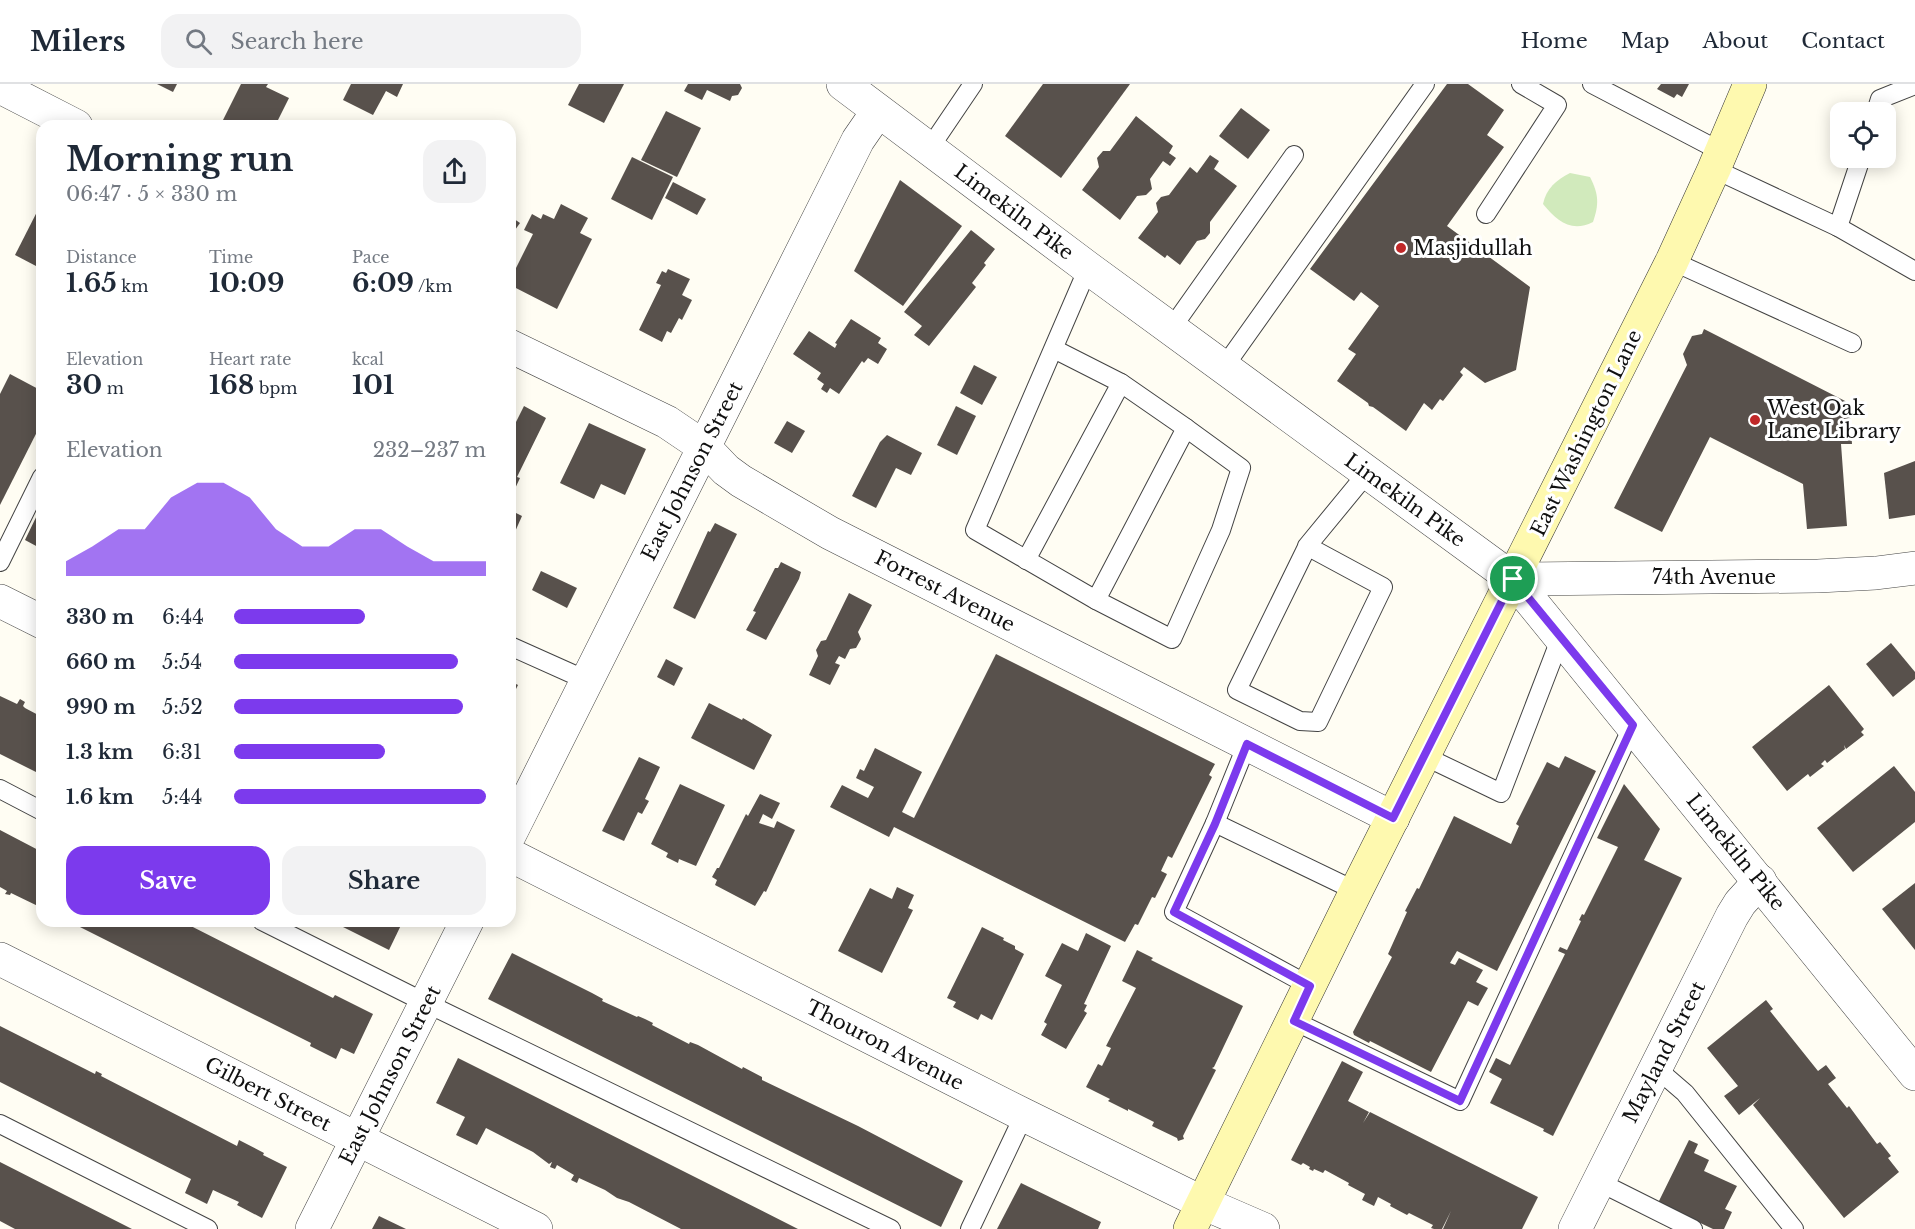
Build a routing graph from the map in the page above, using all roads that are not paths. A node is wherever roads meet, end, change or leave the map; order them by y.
1 (843, 84) edge
2 (973, 84) edge
3 (1425, 84) edge
4 (1521, 84) edge
5 (1592, 84) edge
6 (1750, 84) edge
7 (1915, 85) edge
8 (0, 87) edge
9 (1879, 102) edge
10 (878, 111) junction
11 (64, 120) edge
12 (930, 148) junction
13 (1294, 154) dead end
14 (1718, 160) junction
15 (1858, 168) edge
16 (1486, 214) dead end
17 (1838, 227) junction
18 (1672, 261) junction
19 (1088, 268) junction
20 (1915, 271) edge
21 (1171, 329) junction
22 (1852, 343) dead end
23 (516, 349) edge
24 (1054, 349) junction
25 (1224, 367) junction
26 (1121, 383) junction
27 (1186, 428) junction
28 (704, 447) junction
29 (1368, 472) junction
30 (36, 489) edge
31 (1307, 546) junction
32 (1026, 560) junction
33 (0, 562) edge
34 (1915, 568) edge
35 (1513, 579) junction
36 (1096, 600) junction
37 (0, 602) edge
38 (36, 619) edge
39 (1561, 637) junction
40 (516, 649) edge
41 (586, 680) junction
42 (1633, 725) junction
43 (1247, 744) junction
44 (1424, 756) junction
45 (0, 789) edge
46 (36, 807) edge
47 (1393, 818) junction
48 (516, 822) edge
49 (1215, 824) junction
50 (516, 858) edge
51 (1760, 881) junction
52 (1356, 891) junction
53 (274, 927) edge
54 (464, 927) edge
55 (0, 958) edge
56 (1310, 986) junction
57 (426, 1003) junction
58 (1294, 1021) junction
59 (1656, 1068) junction
60 (1915, 1074) edge
61 (1024, 1115) junction
62 (0, 1124) edge
63 (357, 1139) junction
64 (1599, 1182) junction
65 (1197, 1216) edge
66 (208, 1229) edge
67 (312, 1229) edge
68 (536, 1229) edge
69 (891, 1229) edge
70 (970, 1229) edge
71 (1263, 1229) edge
72 (1575, 1229) edge
73 (1693, 1229) edge
74 (1794, 1229) edge

1 - 10 street, Limekiln Pike
2 - 12 lane
3 - 25 lane
4 - 16 lane
5 - 14 lane
6 - 14 main road, East Washington Lane
7 - 9 lane
8 - 11 street
10 - 12 street, Limekiln Pike
10 - 28 street, East Johnson Street
12 - 19 street, Limekiln Pike
13 - 21 lane
14 - 17 lane
14 - 18 main road, East Washington Lane
15 - 17 lane
17 - 20 lane
18 - 22 lane
18 - 35 main road, East Washington Lane
19 - 21 street, Limekiln Pike
19 - 24 lane
21 - 25 street, Limekiln Pike
23 - 28 street, Forrest Avenue
24 - 26 lane
24 - 32 lane
25 - 29 street, Limekiln Pike
26 - 27 lane
26 - 32 lane
27 - 36 lane
27 - 36 lane
28 - 41 street, East Johnson Street
28 - 43 street, Forrest Avenue
29 - 31 lane
29 - 35 street, Limekiln Pike
30 - 33 lane
31 - 31 lane
32 - 36 lane
34 - 35 street, 74th Avenue
35 - 39 street, Limekiln Pike
35 - 44 main road, East Washington Lane
37 - 38 street
39 - 42 street, Limekiln Pike
39 - 44 lane
40 - 41 lane
41 - 48 street, East Johnson Street
42 - 51 street, Limekiln Pike
42 - 58 lane
43 - 47 street, Forrest Avenue
43 - 49 lane
44 - 47 main road, East Washington Lane
45 - 46 lane
47 - 52 main road, East Washington Lane
49 - 52 lane
49 - 56 lane
50 - 61 street, Thouron Avenue
51 - 59 street, Mayland Street
51 - 60 street, Limekiln Pike
52 - 56 main road, East Washington Lane
53 - 57 lane
54 - 57 street, East Johnson Street
55 - 63 street, Gilbert Street
56 - 58 main road, East Washington Lane
57 - 63 street, East Johnson Street
57 - 69 lane
58 - 65 main road, East Washington Lane
59 - 64 street, Mayland Street
59 - 74 lane
61 - 65 street, Thouron Avenue
61 - 70 lane
62 - 66 lane
63 - 67 street, East Johnson Street
63 - 68 street, Gilbert Street
64 - 72 street, Mayland Street
64 - 73 lane
65 - 71 street, Thouron Avenue

